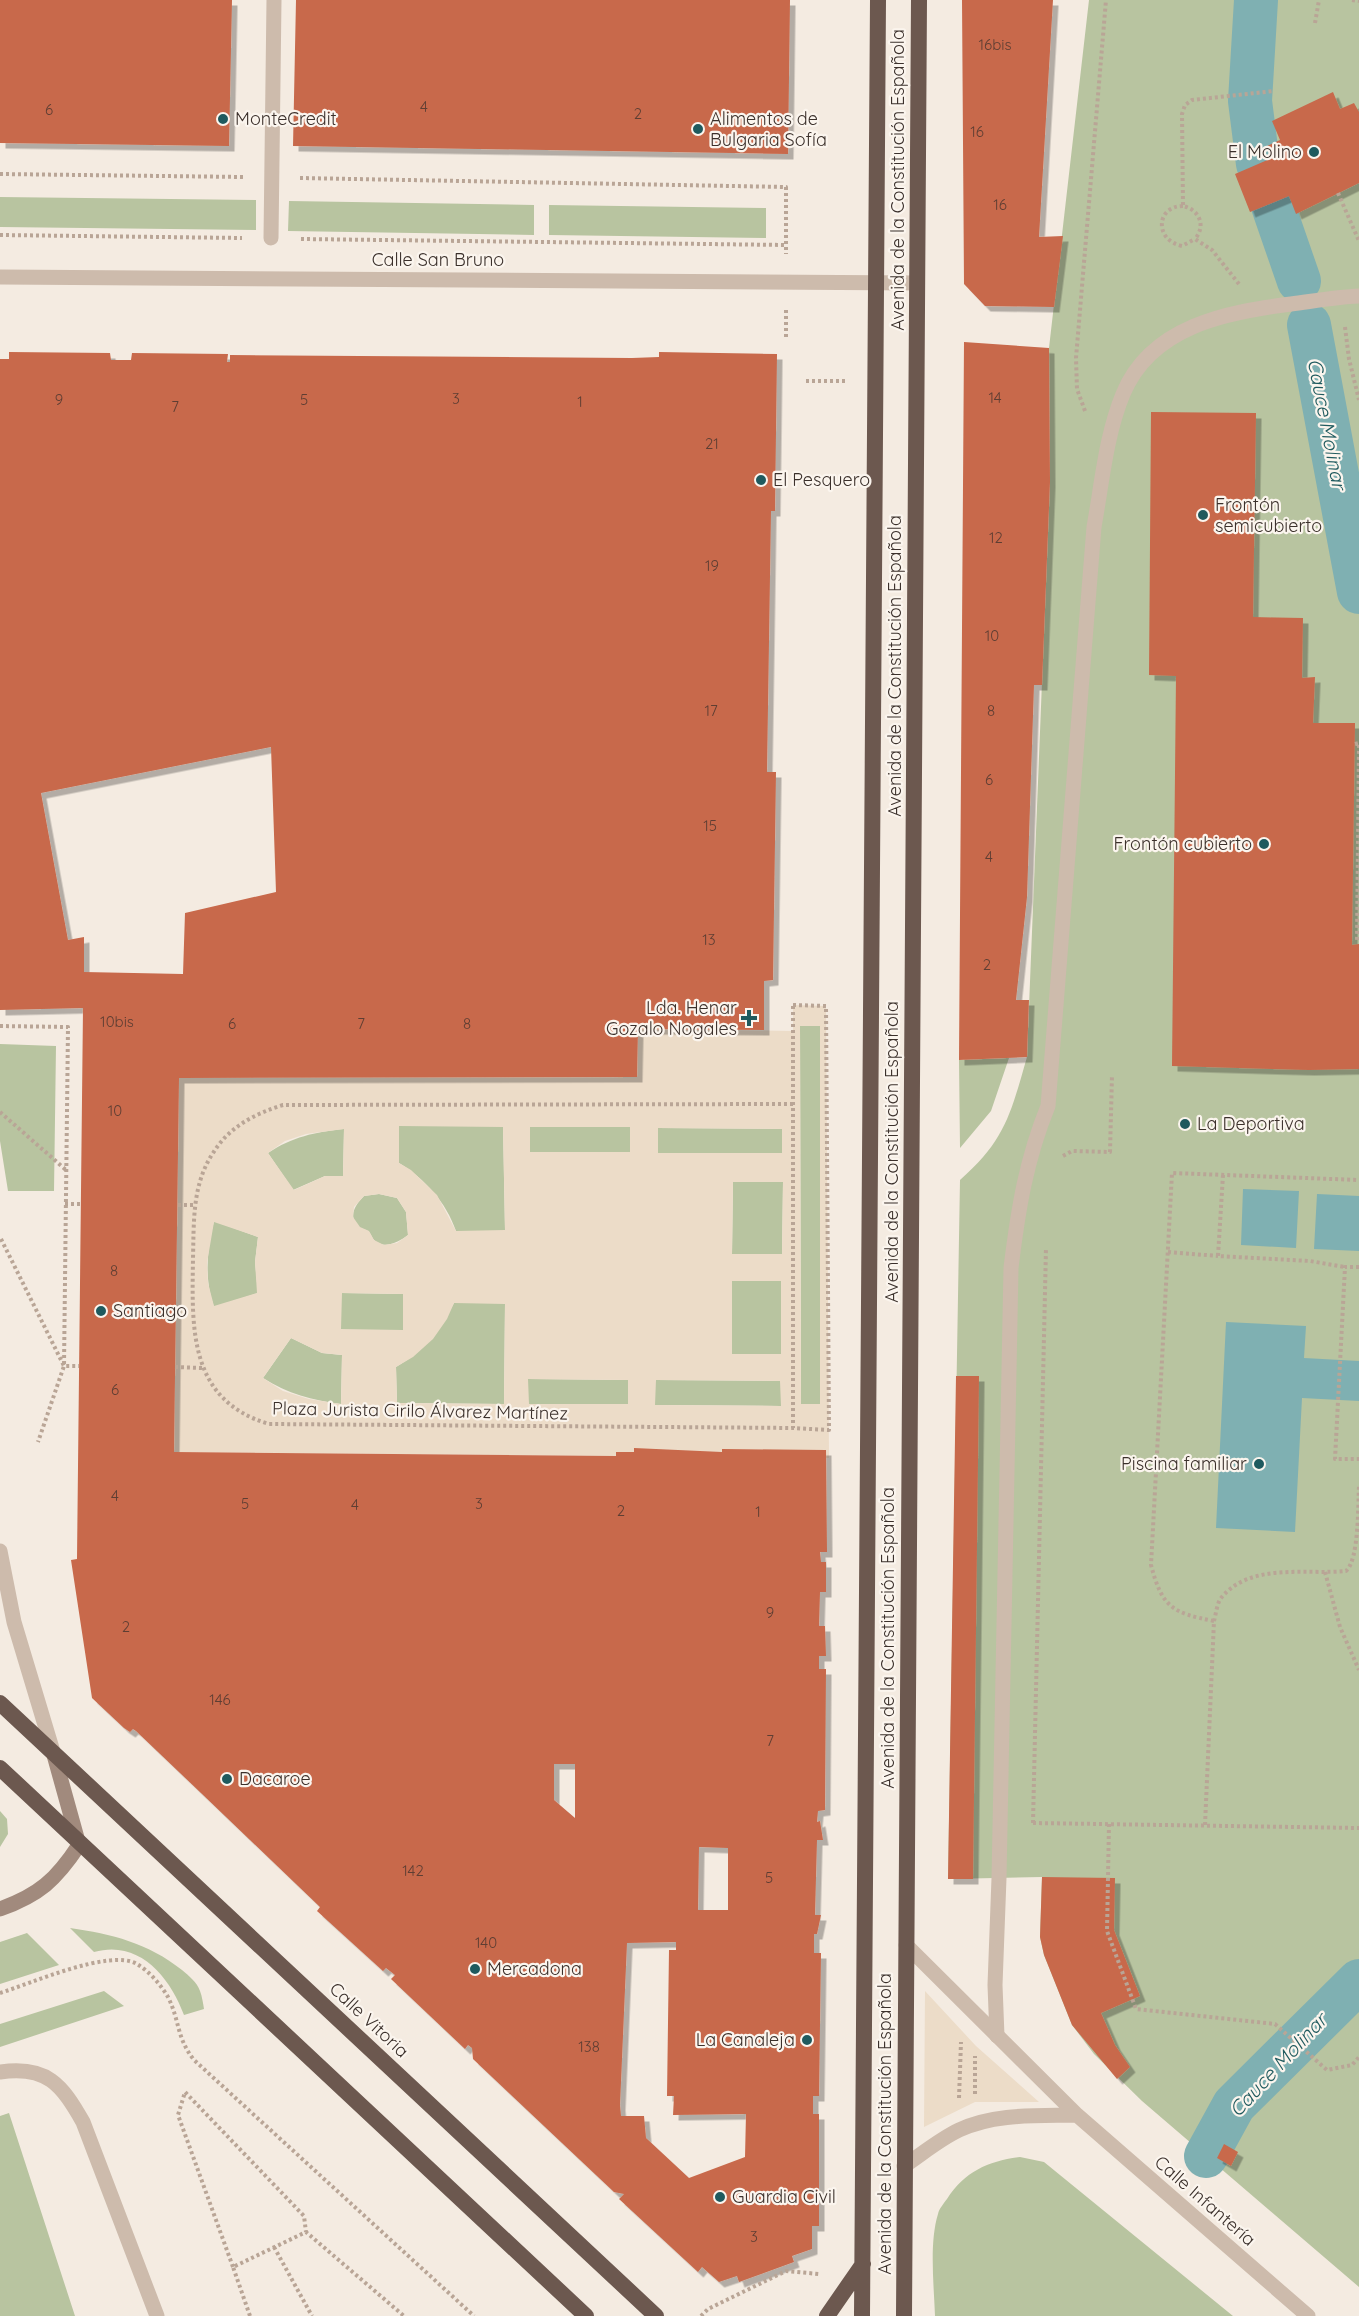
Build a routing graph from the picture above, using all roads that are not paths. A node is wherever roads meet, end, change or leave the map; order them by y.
1 (274, 0) edge
2 (878, 0) edge
3 (919, 0) edge
4 (271, 238) road end
5 (0, 277) edge
6 (876, 283) junction
7 (917, 283) junction
8 (1359, 296) edge
9 (0, 1551) edge
10 (0, 1605) edge
11 (14, 1622) junction
12 (0, 1703) edge
13 (54, 1755) junction
14 (0, 1768) edge
15 (79, 1845) junction
16 (0, 1909) edge
17 (906, 1945) junction
18 (997, 2036) junction
19 (0, 2072) edge
20 (1077, 2115) junction
21 (904, 2166) junction
22 (863, 2264) junction
23 (904, 2312) edge
24 (825, 2315) edge
25 (157, 2316) edge
26 (586, 2316) edge
27 (656, 2316) edge
28 (862, 2316) edge
29 (1308, 2316) edge

1 - 4 street
2 - 6 highway, Avenida de la Constitución Española
3 - 7 highway, Avenida de la Constitución Española
5 - 6 street, Calle San Bruno
6 - 7 street, Calle San Bruno
6 - 22 highway, Avenida de la Constitución Española
7 - 17 highway, Avenida de la Constitución Española
8 - 18 street
9 - 11 street
10 - 11 street
11 - 13 street
12 - 13 highway, Calle Vitoria
13 - 15 main road
13 - 27 highway, Calle Vitoria
14 - 15 highway
15 - 16 main road
15 - 26 highway
17 - 18 street, Calle Infantería
17 - 21 highway, Avenida de la Constitución Española
18 - 20 street, Calle Infantería
19 - 25 street
20 - 21 street
20 - 29 street, Calle Infantería
21 - 23 highway, Avenida de la Constitución Española
22 - 24 highway
22 - 28 highway, Avenida de la Constitución Española

